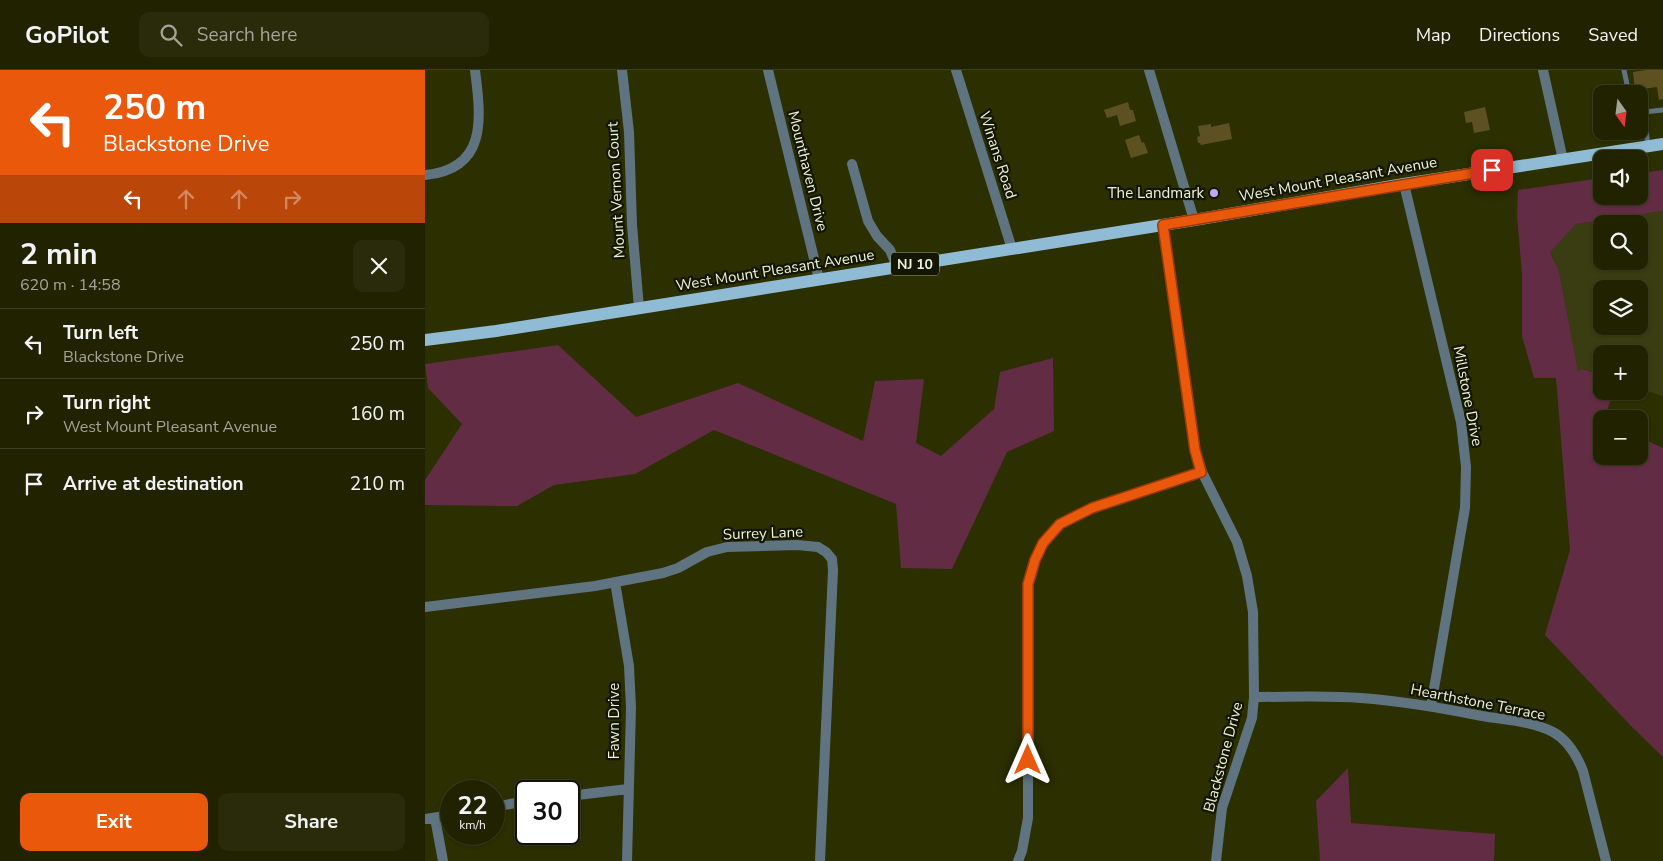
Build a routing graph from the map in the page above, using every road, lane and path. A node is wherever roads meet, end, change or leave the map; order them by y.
1 (475, 70) edge
2 (622, 70) edge
3 (768, 70) edge
4 (955, 70) edge
5 (1149, 70) edge
6 (1543, 70) edge
7 (1625, 70) edge
8 (1628, 85) edge
9 (1663, 110) edge
10 (1648, 112) edge
11 (1647, 140) edge
12 (1663, 144) edge
13 (1648, 146) junction
14 (1563, 160) junction
15 (852, 164) dead end
16 (425, 175) edge
17 (1404, 184) junction
18 (1195, 220) junction
19 (1163, 225) junction
20 (1012, 249) junction
21 (897, 267) junction
22 (819, 279) junction
23 (639, 308) junction
24 (425, 340) edge
25 (1201, 472) junction
26 (615, 582) junction
27 (425, 607) edge
28 (1254, 697) junction
29 (1431, 706) junction
30 (628, 789) junction
31 (580, 795) edge
32 (430, 819) edge
33 (443, 861) edge
34 (627, 861) edge
35 (820, 861) edge
36 (1019, 861) edge
37 (1216, 861) edge
38 (1606, 861) edge

1 - 16 street
2 - 23 street, Mount Vernon Court
3 - 22 street, Mounthaven Drive
4 - 20 street, Winans Road
5 - 18 street
6 - 14 street
7 - 8 lane
9 - 10 lane
11 - 13 lane
12 - 13 main road, West Mount Pleasant Avenue / NJ 10
13 - 14 main road, West Mount Pleasant Avenue / NJ 10
14 - 17 main road, West Mount Pleasant Avenue / NJ 10
15 - 21 street
17 - 18 main road, West Mount Pleasant Avenue / NJ 10
17 - 29 street, Millstone Drive
18 - 19 main road, West Mount Pleasant Avenue / NJ 10
19 - 20 main road, West Mount Pleasant Avenue / NJ 10
19 - 25 street, Blackstone Drive
20 - 21 main road, West Mount Pleasant Avenue / NJ 10
21 - 22 main road, West Mount Pleasant Avenue / NJ 10
22 - 23 main road, West Mount Pleasant Avenue / NJ 10
23 - 24 main road, West Mount Pleasant Avenue / NJ 10
25 - 28 street, Blackstone Drive
25 - 36 street
26 - 27 street, Surrey Lane
26 - 30 street, Fawn Drive
26 - 35 street, Surrey Lane
28 - 29 street, Hearthstone Terrace
28 - 37 street, Blackstone Drive
29 - 38 street, Hearthstone Terrace
30 - 31 street
30 - 34 street, Fawn Drive
32 - 33 street

